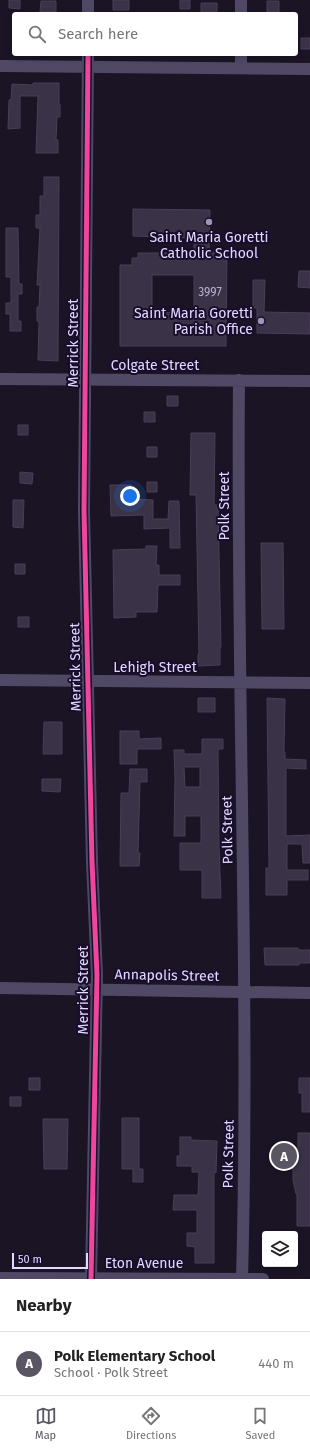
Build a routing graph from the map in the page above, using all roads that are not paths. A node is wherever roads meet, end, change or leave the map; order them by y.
1 (88, 0) edge
2 (241, 0) edge
3 (88, 12) edge
4 (241, 12) edge
5 (88, 56) edge
6 (241, 56) edge
7 (0, 66) edge
8 (87, 67) junction
9 (241, 68) junction
10 (310, 68) edge
11 (0, 379) edge
12 (85, 379) junction
13 (239, 380) junction
14 (310, 381) edge
15 (0, 680) edge
16 (87, 681) junction
17 (240, 682) junction
18 (310, 682) edge
19 (0, 988) edge
20 (96, 988) junction
21 (245, 992) junction
22 (310, 993) edge
23 (0, 1278) edge
24 (91, 1278) edge
25 (242, 1279) edge
26 (264, 1279) edge

1 - 3 street
2 - 4 street
5 - 8 street, Merrick Street
6 - 9 street
7 - 8 street
8 - 9 street
8 - 12 street, Merrick Street
9 - 10 street
11 - 12 street, Colgate Street
12 - 13 street, Colgate Street
12 - 16 street, Merrick Street
13 - 14 street, Colgate Street
13 - 17 street, Polk Street
15 - 16 street, Lehigh Street
16 - 17 street, Lehigh Street
16 - 20 street, Merrick Street
17 - 18 street, Lehigh Street
17 - 21 street, Polk Street
19 - 20 street, Annapolis Street
20 - 21 street, Annapolis Street
20 - 24 street, Merrick Street
21 - 22 street, Annapolis Street
21 - 25 street, Polk Street
23 - 24 street, Eton Avenue
24 - 25 street, Eton Avenue
25 - 26 street, Eton Avenue

